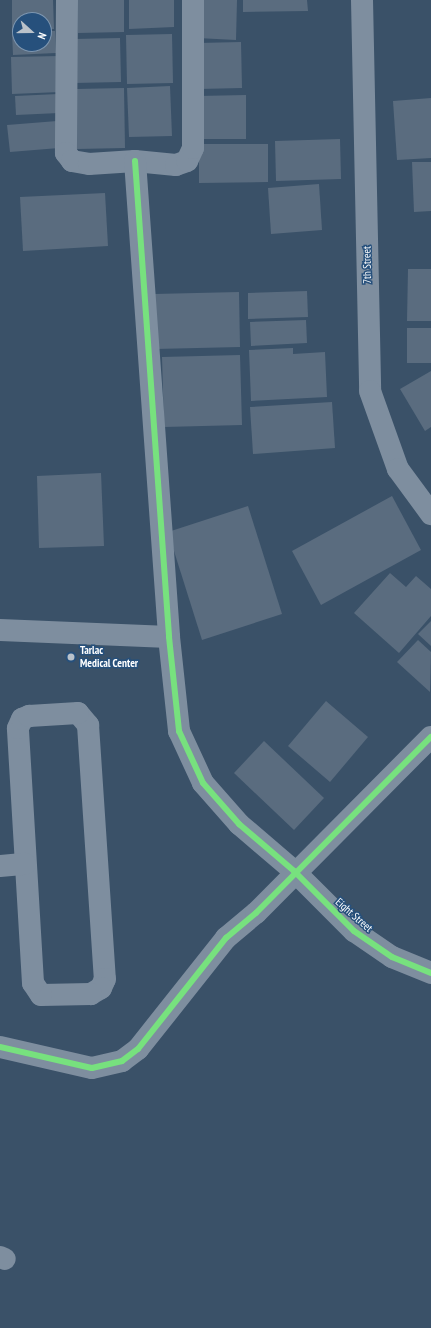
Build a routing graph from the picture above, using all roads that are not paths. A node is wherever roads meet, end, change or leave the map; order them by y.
1 (68, 0) edge
2 (192, 0) edge
3 (362, 0) edge
4 (135, 161) junction
5 (431, 514) edge
6 (0, 630) edge
7 (169, 637) junction
8 (431, 737) edge
9 (25, 864) junction
10 (0, 866) edge
11 (294, 872) junction
12 (431, 973) edge
13 (0, 1046) edge

1 - 4 street
2 - 4 street
3 - 5 street, 7th Street
4 - 7 street, Eight Street
6 - 7 street
7 - 11 street, Eight Street
8 - 11 street
9 - 9 street
9 - 10 street
11 - 12 street, Eight Street
11 - 13 street

